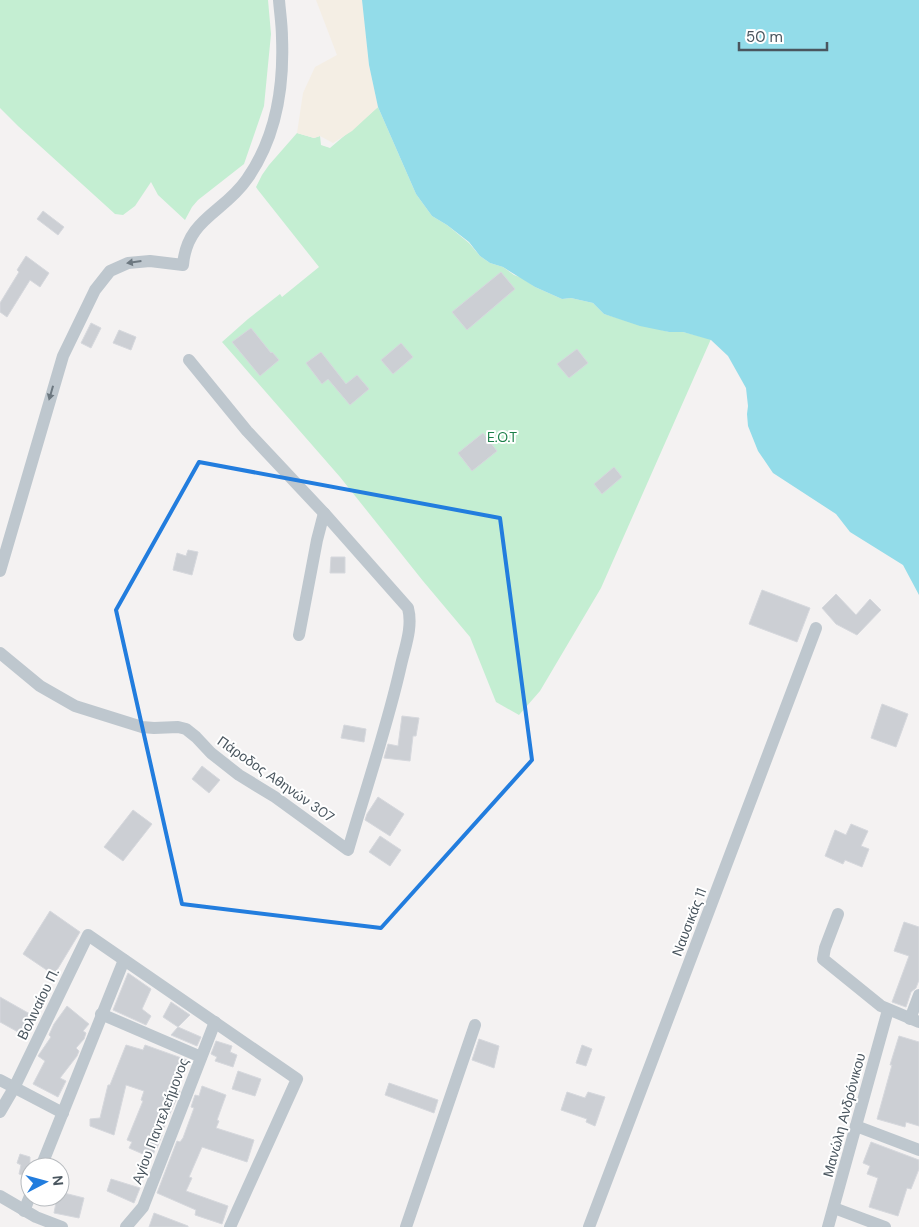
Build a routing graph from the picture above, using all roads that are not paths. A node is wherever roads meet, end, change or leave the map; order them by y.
1 (279, 0) edge
2 (189, 360) dead end
3 (324, 513) junction
4 (0, 571) edge
5 (816, 628) dead end
6 (299, 635) dead end
7 (0, 653) edge
8 (838, 914) dead end
9 (124, 960) junction
10 (919, 995) edge
11 (888, 1010) junction
12 (101, 1014) junction
13 (915, 1021) edge
14 (215, 1022) junction
15 (475, 1025) dead end
16 (200, 1057) junction
17 (0, 1080) edge
18 (14, 1088) junction
19 (0, 1112) edge
20 (62, 1113) junction
21 (856, 1126) junction
22 (919, 1150) edge
23 (45, 1157) edge
24 (0, 1196) edge
25 (26, 1207) edge
26 (834, 1208) junction
27 (24, 1211) junction
28 (62, 1227) edge
29 (126, 1227) edge
30 (230, 1227) edge
31 (406, 1227) edge
32 (589, 1227) edge
33 (828, 1227) edge
34 (886, 1227) edge

1 -> 4 street
2 - 3 street
3 - 6 street
3 - 7 street, Πάροδος Αθηνών 307
5 - 32 street, Ναυσικάς 11
8 - 11 street
9 - 12 street
9 - 14 street
9 - 18 street, Βολιναίου Π.
10 - 13 street
11 - 13 street
11 - 21 street, Μανώλη Ανδρόνικου
12 - 16 street
12 - 20 street
14 - 16 street, Αγίου Παντελεήμονος
14 - 30 street
15 - 31 street
16 - 29 street, Αγίου Παντελεήμονος
17 - 18 street
18 - 19 street, Βολιναίου Π.
18 - 20 street
20 - 23 street
21 - 22 street
21 - 26 street, Μανώλη Ανδρόνικου
24 - 27 street
25 - 27 street
26 - 33 street, Μανώλη Ανδρόνικου
26 - 34 street
27 - 28 street

